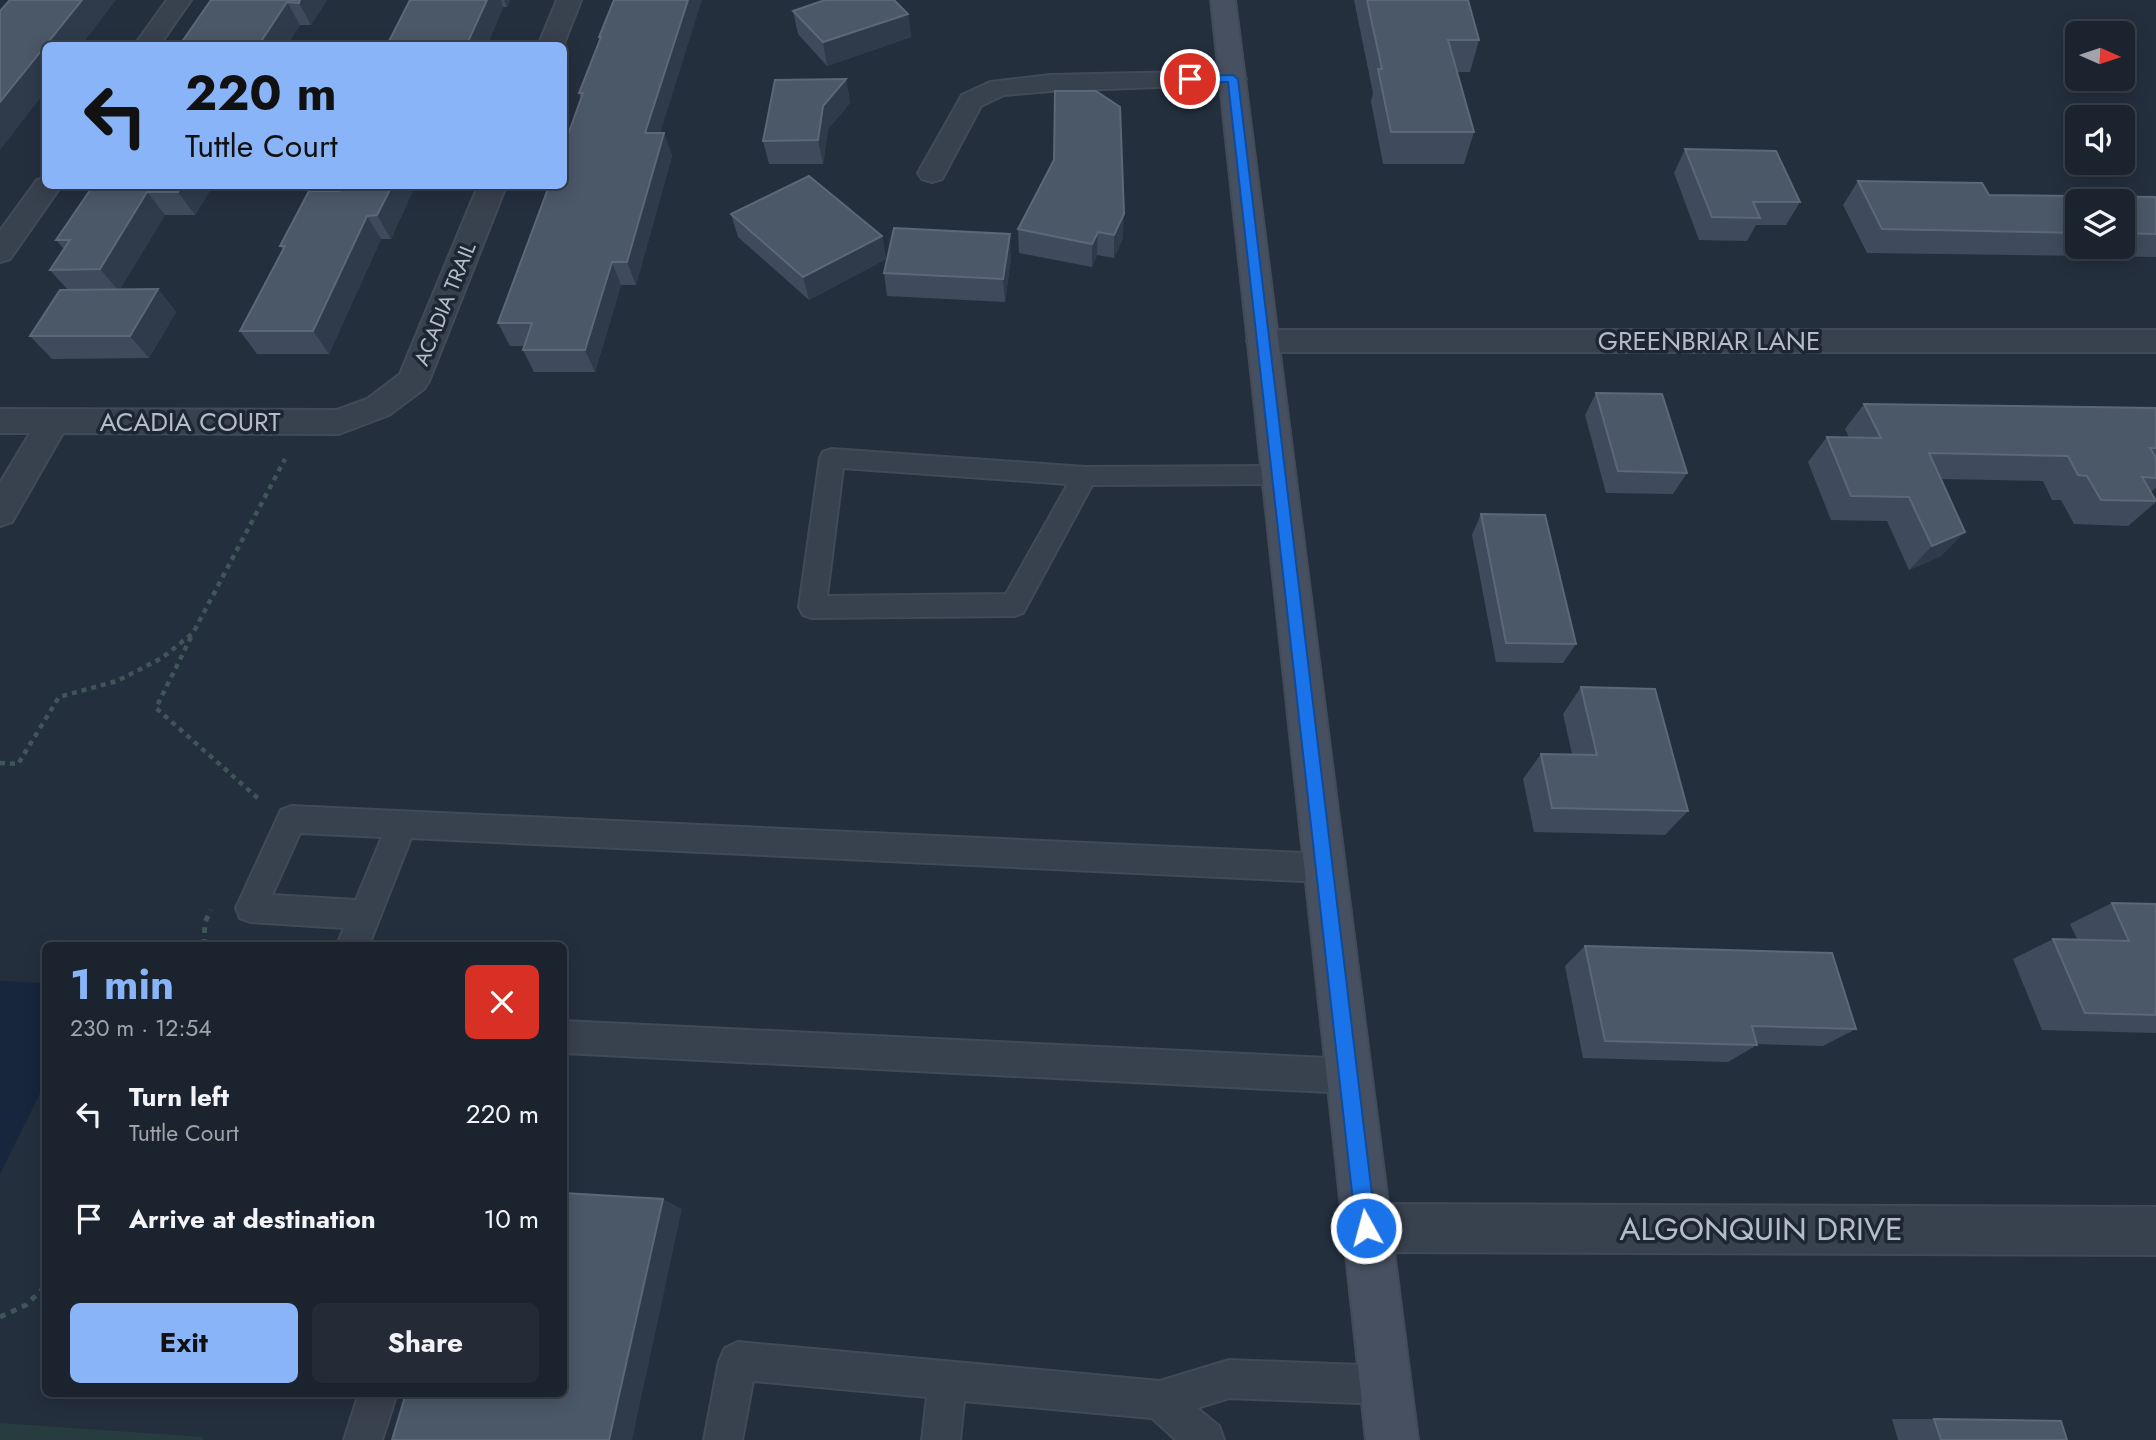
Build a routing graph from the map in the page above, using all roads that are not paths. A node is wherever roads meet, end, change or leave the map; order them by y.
1 (179, 0) edge
2 (569, 0) edge
3 (1223, 0) edge
4 (149, 42) edge
5 (552, 42) edge
6 (1233, 79) junction
7 (932, 173) dead end
8 (45, 189) edge
9 (491, 189) edge
10 (0, 252) edge
11 (1263, 341) junction
12 (2156, 341) edge
13 (378, 407) joint
14 (0, 421) edge
15 (53, 422) junction
16 (1278, 475) junction
17 (1085, 476) junction
18 (0, 513) edge
19 (401, 826) junction
20 (1324, 868) junction
21 (365, 915) junction
22 (354, 942) edge
23 (567, 1037) edge
24 (1348, 1076) junction
25 (1366, 1228) junction
26 (2156, 1231) edge
27 (948, 1380) junction
28 (1385, 1385) junction
29 (377, 1397) edge
30 (1160, 1400) junction
31 (363, 1440) edge
32 (723, 1440) edge
33 (941, 1440) edge
34 (1205, 1440) edge
35 (1392, 1440) edge

1 - 4 street
2 - 5 street
3 - 6 main road
6 - 7 street
6 - 11 main road
8 - 10 street
9 - 13 street, ACADIA TRAIL
11 - 12 street, GREENBRIAR LANE
11 - 16 main road
13 - 15 street, ACADIA COURT
14 - 15 street, ACADIA COURT
15 - 18 street
16 - 17 lane
16 - 20 main road
17 - 17 lane
19 - 20 lane
19 - 21 lane
19 - 21 lane
20 - 24 main road
21 - 22 lane
23 - 24 lane
24 - 25 main road
25 - 26 street, ALGONQUIN DRIVE
25 - 28 main road
27 - 30 lane
27 - 32 lane
27 - 33 lane
28 - 30 lane
28 - 35 main road
29 - 31 lane
30 - 34 lane

